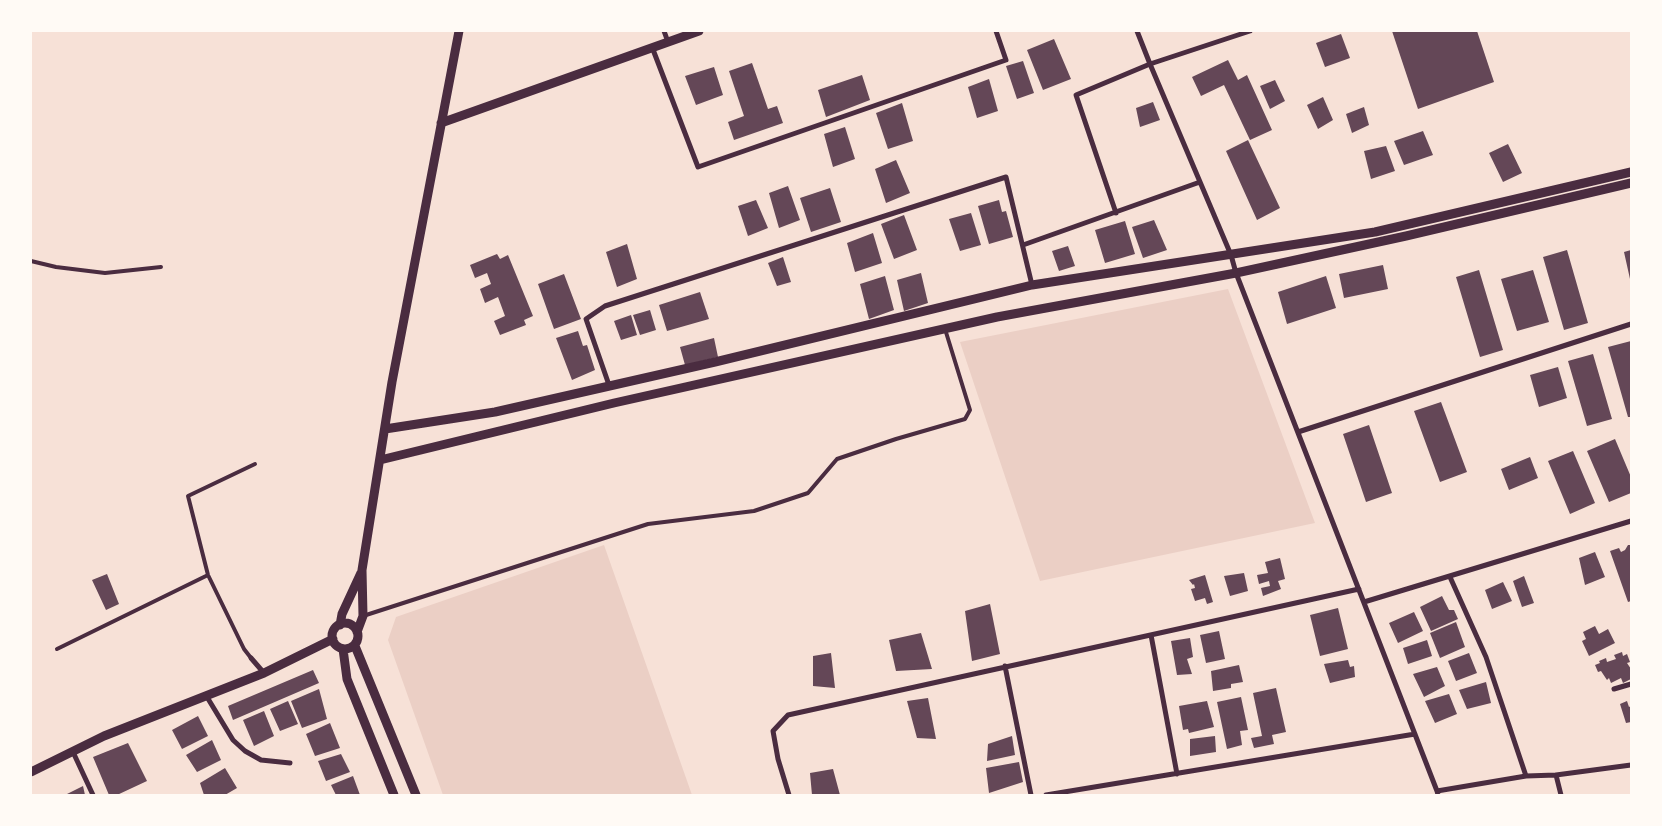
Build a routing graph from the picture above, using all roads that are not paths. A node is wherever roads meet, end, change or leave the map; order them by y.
1 (460, 31) edge
2 (664, 31) edge
3 (699, 31) edge
4 (996, 31) edge
5 (1137, 31) edge
6 (1250, 31) edge
7 (668, 42) junction
8 (652, 47) junction
9 (1150, 64) junction
10 (440, 123) junction
11 (1631, 172) edge
12 (1200, 182) junction
13 (1631, 183) edge
14 (1116, 213) junction
15 (1023, 245) junction
16 (1230, 255) junction
17 (31, 262) edge
18 (161, 267) dead end
19 (1236, 273) junction
20 (1032, 285) junction
21 (1631, 324) edge
22 (945, 329) junction
23 (609, 385) junction
24 (385, 429) junction
25 (1298, 432) junction
26 (380, 460) junction
27 (255, 464) dead end
28 (1631, 521) edge
29 (362, 570) junction
30 (208, 576) junction
31 (1450, 576) junction
32 (1359, 589) junction
33 (1364, 602) junction
34 (363, 616) junction
35 (340, 625) junction
36 (357, 632) junction
37 (1151, 635) junction
38 (333, 639) junction
39 (355, 646) junction
40 (57, 648) dead end
41 (343, 649) junction
42 (251, 658) joint
43 (1006, 666) junction
44 (264, 673) junction
45 (1631, 684) edge
46 (1614, 689) dead end
47 (206, 697) junction
48 (1415, 734) junction
49 (73, 752) junction
50 (290, 763) dead end
51 (1631, 765) edge
52 (31, 772) edge
53 (1177, 774) junction
54 (1556, 775) junction
55 (1526, 776) junction
56 (1437, 793) edge
57 (93, 795) edge
58 (394, 795) edge
59 (416, 795) edge
60 (789, 795) edge
61 (1031, 795) edge
62 (1046, 795) edge
63 (1561, 795) edge

1 - 10 street
2 - 7 street
3 - 7 street
4 - 8 street
5 - 9 street
6 - 9 street
7 - 8 street
8 - 10 street
9 - 12 street
9 - 14 street
10 - 24 street
11 - 16 street
12 - 14 street
12 - 16 street
13 - 19 street
14 - 15 street
15 - 20 street
15 - 23 street
16 - 19 street
16 - 20 street
17 - 18 lane
19 - 22 street
19 - 25 street
20 - 23 street
21 - 25 street
22 - 26 street
22 - 34 lane
23 - 24 street
24 - 26 street
25 - 32 street
26 - 29 street
27 - 30 lane
28 - 31 street
29 - 34 street
29 - 35 street
30 - 40 lane
30 - 42 lane
31 - 33 street
31 - 55 street
32 - 33 street
32 - 37 street
33 - 48 street
34 - 36 street
35 - 36 street
35 - 38 street
36 - 39 street
37 - 43 street
37 - 53 street
38 - 41 street
38 - 44 street
39 - 41 street
39 - 59 street
41 - 58 street
42 - 44 street
43 - 60 street
43 - 61 street
44 - 47 street
45 - 46 street
47 - 49 street
47 - 50 street
48 - 53 street
48 - 56 street
49 - 52 street
49 - 57 street
51 - 54 street
53 - 62 street
54 - 55 street
54 - 63 street
55 - 56 street

